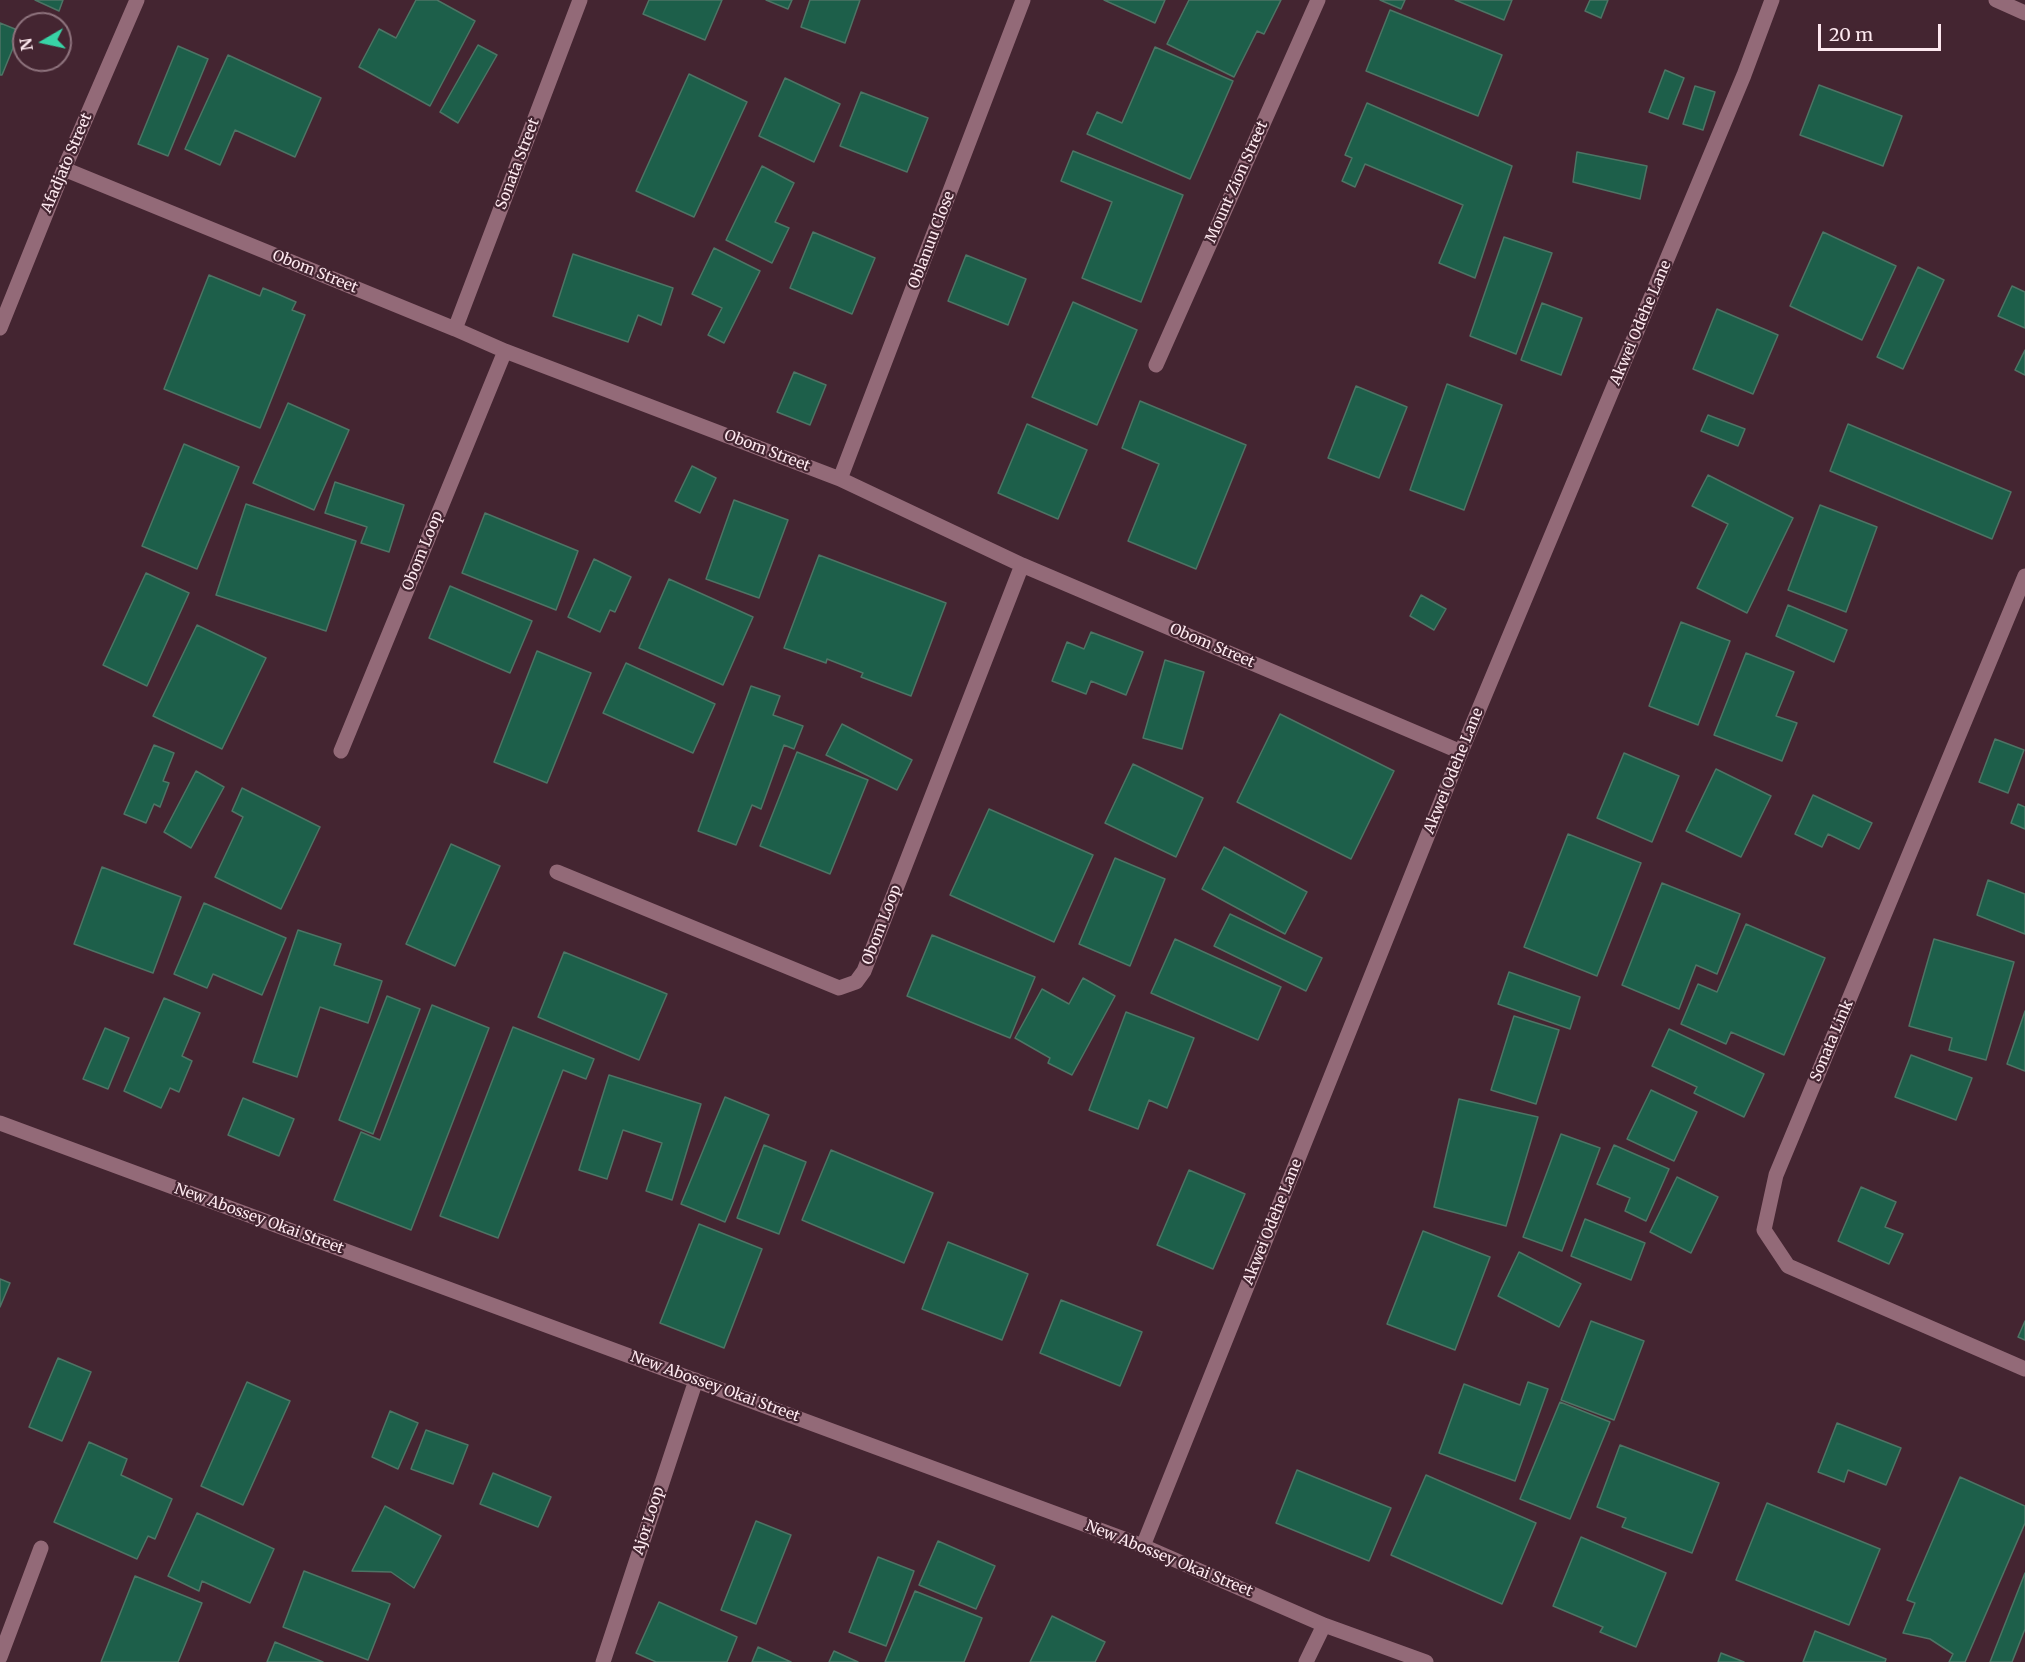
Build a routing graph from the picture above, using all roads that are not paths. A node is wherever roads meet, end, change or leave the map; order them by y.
1 (137, 0) edge
2 (580, 0) edge
3 (1023, 0) edge
4 (1318, 0) edge
5 (1772, 0) edge
6 (1996, 0) edge
7 (2025, 13) edge
8 (64, 169) junction
9 (0, 328) edge
10 (455, 329) junction
11 (505, 351) junction
12 (1156, 365) dead end
13 (840, 479) junction
14 (1022, 565) junction
15 (2025, 576) edge
16 (341, 751) dead end
17 (1461, 753) junction
18 (557, 872) dead end
19 (0, 1123) edge
20 (2025, 1369) edge
21 (696, 1380) junction
22 (1143, 1546) junction
23 (41, 1548) dead end
24 (1324, 1625) junction
25 (0, 1658) edge
26 (603, 1662) edge
27 (1306, 1662) edge
28 (1426, 1662) edge

1 - 8 street, Afadjato Street
2 - 10 street, Sonata Street
3 - 13 street, Oblanuu Close
4 - 12 street, Mount Zion Street
5 - 17 street, Akwei Odehe Lane
6 - 7 street
8 - 9 street, Afadjato Street
8 - 10 street, Obom Street
10 - 11 street, Obom Street
11 - 13 street, Obom Street
11 - 16 street, Obom Loop
13 - 14 street, Obom Street
14 - 17 street, Obom Street
14 - 18 street, Obom Loop
15 - 20 street, Sonata Link
17 - 22 street, Akwei Odehe Lane
19 - 21 street, New Abossey Okai Street
21 - 22 street, New Abossey Okai Street
21 - 26 street, Ajor Loop
22 - 24 street, New Abossey Okai Street
23 - 25 street
24 - 27 street
24 - 28 street, New Abossey Okai Street

